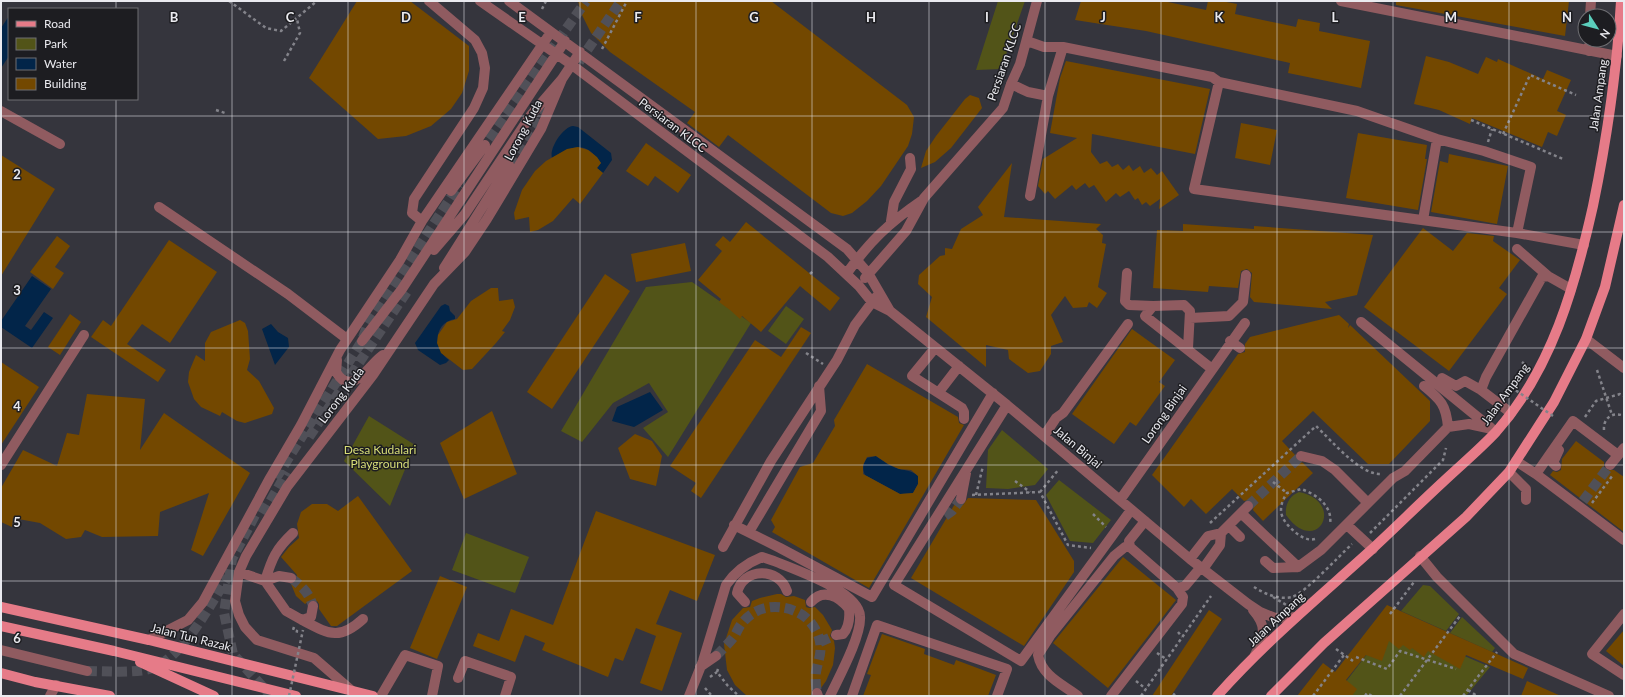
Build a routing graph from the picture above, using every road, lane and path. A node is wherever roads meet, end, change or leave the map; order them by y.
1 (229, 1) edge
2 (317, 1) edge
3 (429, 1) edge
4 (480, 1) edge
5 (508, 1) edge
6 (546, 1) edge
7 (627, 1) edge
8 (1037, 1) edge
9 (1341, 1) edge
10 (1621, 1) edge
11 (542, 9) dead end
12 (297, 19) junction
13 (551, 32) junction
14 (565, 41) junction
15 (1027, 41) junction
16 (542, 45) junction
17 (1063, 47) junction
18 (1590, 48) edge
19 (602, 49) dead end
20 (580, 52) junction
21 (1590, 52) junction
22 (556, 54) junction
23 (1617, 56) junction
24 (284, 61) dead end
25 (572, 65) junction
26 (562, 79) junction
27 (1219, 82) junction
28 (1011, 84) junction
29 (1576, 95) dead end
30 (1048, 96) junction
31 (216, 110) dead end
32 (1, 111) edge
33 (225, 113) dead end
34 (1471, 120) dead end
35 (1503, 134) junction
36 (1437, 139) junction
37 (60, 144) dead end
38 (485, 145) tunnel mouth
39 (910, 158) dead end
40 (1563, 159) dead end
41 (508, 165) tunnel mouth
42 (1030, 196) dead end
43 (924, 198) junction
44 (1624, 205) edge
45 (158, 208) dead end
46 (1423, 220) junction
47 (422, 221) junction
48 (891, 221) junction
49 (1517, 233) junction
50 (1584, 245) junction
51 (1517, 249) dead end
52 (400, 260) junction
53 (856, 260) junction
54 (813, 271) dead end
55 (847, 273) junction
56 (868, 273) junction
57 (1127, 273) dead end
58 (810, 274) dead end
59 (1246, 275) dead end
60 (1548, 276) junction
61 (434, 284) junction
62 (859, 286) junction
63 (1572, 289) junction
64 (408, 290) tunnel mouth
65 (879, 292) junction
66 (872, 302) junction
67 (1153, 306) junction
68 (890, 311) junction
69 (1190, 318) junction
70 (1245, 322) dead end
71 (1361, 322) dead end
72 (1128, 324) dead end
73 (84, 335) dead end
74 (347, 339) junction
75 (1586, 339) junction
76 (362, 341) dead end
77 (1230, 341) junction
78 (935, 348) junction
79 (1188, 348) junction
80 (1240, 348) dead end
81 (340, 350) junction
82 (388, 352) junction
83 (806, 353) dead end
84 (1522, 362) dead end
85 (823, 364) dead end
86 (959, 366) junction
87 (1624, 368) edge
88 (1212, 369) junction
89 (1598, 370) dead end
90 (1442, 378) dead end
91 (819, 386) junction
92 (1424, 386) dead end
93 (1481, 390) junction
94 (938, 392) junction
95 (993, 393) junction
96 (1624, 396) edge
97 (1607, 397) junction
98 (1007, 405) junction
99 (1511, 413) junction
100 (1612, 415) junction
101 (1553, 416) dead end
102 (1624, 416) edge
103 (964, 419) dead end
104 (1580, 426) junction
105 (1448, 427) junction
106 (1494, 430) junction
107 (1605, 434) dead end
108 (1046, 438) junction
109 (1560, 440) junction
110 (1621, 451) edge
111 (1301, 456) dead end
112 (793, 457) junction
113 (771, 461) junction
114 (1516, 461) junction
115 (1, 465) edge
116 (1556, 466) dead end
117 (1614, 468) joint
118 (967, 469) junction
119 (1059, 469) dead end
120 (1405, 471) junction
121 (1509, 472) junction
122 (1536, 474) junction
123 (1393, 478) junction
124 (1015, 481) dead end
125 (1274, 482) dead end
126 (1030, 492) junction
127 (1040, 492) junction
128 (1287, 493) junction
129 (962, 497) joint
130 (1120, 500) junction
131 (1526, 500) dead end
132 (1368, 503) junction
133 (1584, 505) junction
134 (1132, 510) junction
135 (1093, 514) dead end
136 (945, 516) tunnel mouth
137 (1145, 521) junction
138 (932, 524) junction
139 (734, 526) junction
140 (1348, 526) junction
141 (1207, 527) dead end
142 (1108, 529) dead end
143 (1225, 529) junction
144 (749, 532) junction
145 (293, 533) dead end
146 (1329, 536) junction
147 (1240, 537) dead end
148 (1624, 540) edge
149 (1355, 541) dead end
150 (1068, 545) dead end
151 (723, 547) dead end
152 (1130, 547) junction
153 (1373, 549) junction
154 (1420, 556) junction
155 (1190, 559) junction
156 (1265, 561) dead end
157 (1298, 567) junction
158 (1202, 568) junction
159 (239, 572) junction
160 (291, 578) tunnel mouth
161 (265, 580) junction
162 (1414, 582) dead end
163 (1254, 587) dead end
164 (1177, 588) junction
165 (787, 591) dead end
166 (1211, 596) dead end
167 (746, 602) dead end
168 (811, 602) dead end
169 (1248, 604) junction
170 (313, 606) dead end
171 (1, 607) edge
172 (1462, 612) dead end
173 (1390, 614) dead end
174 (1624, 614) edge
175 (1296, 617) junction
176 (363, 619) dead end
177 (303, 625) junction
178 (1, 626) edge
179 (293, 630) dead end
180 (1178, 632) dead end
181 (836, 635) tunnel mouth
182 (296, 636) dead end
183 (1182, 637) junction
184 (149, 640) junction
185 (1336, 649) dead end
186 (1499, 649) dead end
187 (1, 650) edge
188 (114, 651) junction
189 (1255, 655) junction
190 (1344, 655) junction
191 (1356, 657) dead end
192 (718, 659) joint
193 (1427, 660) junction
194 (1353, 661) dead end
195 (700, 667) junction
196 (1456, 670) dead end
197 (87, 671) tunnel mouth
198 (1, 673) edge
199 (1624, 676) edge
200 (458, 678) dead end
201 (56, 685) junction
202 (704, 687) dead end
203 (351, 690) junction
204 (1468, 690) junction
205 (1176, 692) dead end
206 (995, 694) edge
207 (50, 696) edge
208 (110, 696) edge
209 (214, 696) edge
210 (289, 696) edge
211 (296, 696) edge
212 (373, 696) edge
213 (381, 696) edge
214 (432, 696) edge
215 (504, 696) edge
216 (689, 696) edge
217 (712, 696) edge
218 (739, 696) edge
219 (830, 696) edge
220 (852, 696) edge
221 (1078, 696) edge
222 (1111, 696) edge
223 (1141, 696) edge
224 (1173, 696) edge
225 (1217, 696) edge
226 (1271, 696) edge
227 (1313, 696) edge
228 (1365, 696) edge
229 (1372, 696) edge
230 (1400, 696) edge
231 (1463, 696) edge
232 (1477, 696) edge
233 (1609, 696) edge

1 - 12 path
2 - 12 path
3 - 47 street
4 - 16 street, Persiaran KLCC
5 - 13 street, Persiaran KLCC
6 - 11 path
7 - 19 path
8 - 15 street, Persiaran KLCC
9 - 21 street
10 - 23 main road, Jalan Ampang
12 - 24 path
13 - 14 street, Persiaran KLCC
13 - 16 street, Lorong Kuda
14 - 20 street, Persiaran KLCC
14 - 22 street
15 - 17 street
15 - 28 street, Persiaran KLCC
16 - 22 street, Persiaran KLCC
16 - 47 street, Lorong Kuda
17 - 27 street
17 - 30 street
18 - 21 street
20 - 25 street, Lorong Kuda
20 - 53 street, Persiaran KLCC
21 - 23 street
22 - 25 street, Persiaran KLCC
22 - 76 street
23 - 50 main road, Jalan Ampang
25 - 26 street, Lorong Kuda
25 - 55 street, Persiaran KLCC
26 - 61 street, Lorong Kuda
26 - 64 street, Lorong Kuda
27 - 36 street
27 - 46 street
28 - 30 street
28 - 43 street, Persiaran KLCC
29 - 35 path
30 - 42 street
31 - 33 path
32 - 37 street
34 - 35 path
35 - 40 path
36 - 46 street
36 - 49 street
38 - 52 street
39 - 48 street
41 - 61 street
43 - 48 street, Persiaran KLCC
43 - 56 street, Persiaran KLCC
44 - 75 main road
45 - 74 street
46 - 49 street
47 - 52 street, Lorong Kuda
48 - 53 street, Persiaran KLCC
49 - 50 street
50 - 63 main road, Jalan Ampang
51 - 60 street
52 - 74 street, Lorong Kuda
53 - 55 street, Persiaran KLCC
53 - 56 street, Persiaran KLCC
54 - 58 path
55 - 62 street, Persiaran KLCC
56 - 62 street, Persiaran KLCC
56 - 65 street, Persiaran KLCC
57 - 67 street
59 - 69 street
60 - 63 street
60 - 93 street
61 - 82 street, Lorong Kuda
62 - 66 street, Persiaran KLCC
63 - 99 main road, Jalan Ampang
65 - 66 street
65 - 68 street, Persiaran KLCC
66 - 68 street, Persiaran KLCC
66 - 91 street
67 - 69 street
67 - 79 street
68 - 78 street, Jalan Binjai
69 - 79 street
70 - 77 street, Lorong Binjai
71 - 106 street
72 - 108 street
73 - 115 street
74 - 81 street, Lorong Kuda
75 - 87 street
75 - 114 main road
77 - 80 street
77 - 88 street, Lorong Binjai
78 - 86 street, Jalan Binjai
78 - 94 street
79 - 88 street
81 - 82 street
81 - 184 street, Lorong Kuda
82 - 159 street, Lorong Kuda
83 - 85 path
84 - 101 path, bridge
86 - 94 street
86 - 95 street, Jalan Binjai
88 - 130 street, Lorong Binjai
89 - 97 path
90 - 93 street
91 - 112 street
91 - 113 street
92 - 105 street
93 - 99 street
94 - 103 street
95 - 98 street, Jalan Binjai
95 - 144 street
96 - 97 path
97 - 100 path
97 - 104 path
98 - 108 street, Jalan Binjai
98 - 118 street
99 - 106 main road, Jalan Ampang
100 - 102 path
100 - 107 path
104 - 109 street
104 - 110 street
105 - 106 street
105 - 120 street
106 - 153 main road, Jalan Ampang
108 - 130 street, Jalan Binjai
109 - 116 street
109 - 122 street
110 - 117 street
111 - 132 street
112 - 113 street
112 - 144 street
113 - 139 street
114 - 121 main road
114 - 122 street
117 - 133 path
118 - 129 street
118 - 138 street
119 - 127 path
120 - 123 street
120 - 140 street
121 - 131 street
121 - 154 main road
122 - 133 street
123 - 132 street
123 - 141 path
124 - 126 path
125 - 128 path
126 - 127 path
126 - 129 path
127 - 150 path
128 - 146 path
128 - 146 path
130 - 134 street, Jalan Binjai
132 - 140 street
133 - 148 street
134 - 137 street, Jalan Binjai
134 - 138 street
135 - 142 path
136 - 138 street
137 - 152 street
137 - 155 street, Jalan Binjai
139 - 144 street
139 - 151 street
140 - 146 street
140 - 153 street
143 - 147 street
143 - 155 street
143 - 157 street
143 - 158 street
145 - 161 street
146 - 157 street
149 - 163 path
152 - 164 street
152 - 221 street
153 - 175 main road, Jalan Ampang
154 - 226 main road
154 - 233 street
155 - 158 street, Jalan Binjai
156 - 157 street
158 - 164 street
158 - 169 street, Jalan Binjai
159 - 161 street
159 - 203 street, Lorong Kuda
160 - 161 street
161 - 177 street
162 - 173 path
164 - 222 street
165 - 167 street
166 - 183 path
168 - 181 street
169 - 175 street, Jalan Binjai
169 - 189 street, Jalan Binjai
170 - 177 street
171 - 184 main road, Jalan Tun Razak
172 - 193 path
174 - 199 street
175 - 189 main road, Jalan Ampang
176 - 177 street
177 - 210 path, bridge
178 - 188 main road
179 - 182 path
180 - 183 path
183 - 223 path
184 - 203 main road, Jalan Tun Razak
185 - 190 path
186 - 204 path
187 - 197 street
188 - 209 main road
188 - 211 main road
189 - 225 main road, Jalan Ampang
190 - 194 path
190 - 227 path
191 - 193 path
192 - 195 street
192 - 218 path
193 - 196 path
193 - 230 path
195 - 216 street
195 - 219 street
198 - 201 main road
200 - 215 street
201 - 207 street
201 - 208 main road
202 - 217 path
203 - 212 main road, Jalan Tun Razak
204 - 231 path
204 - 232 path
205 - 224 path
206 - 220 street
213 - 214 street
228 - 229 path

